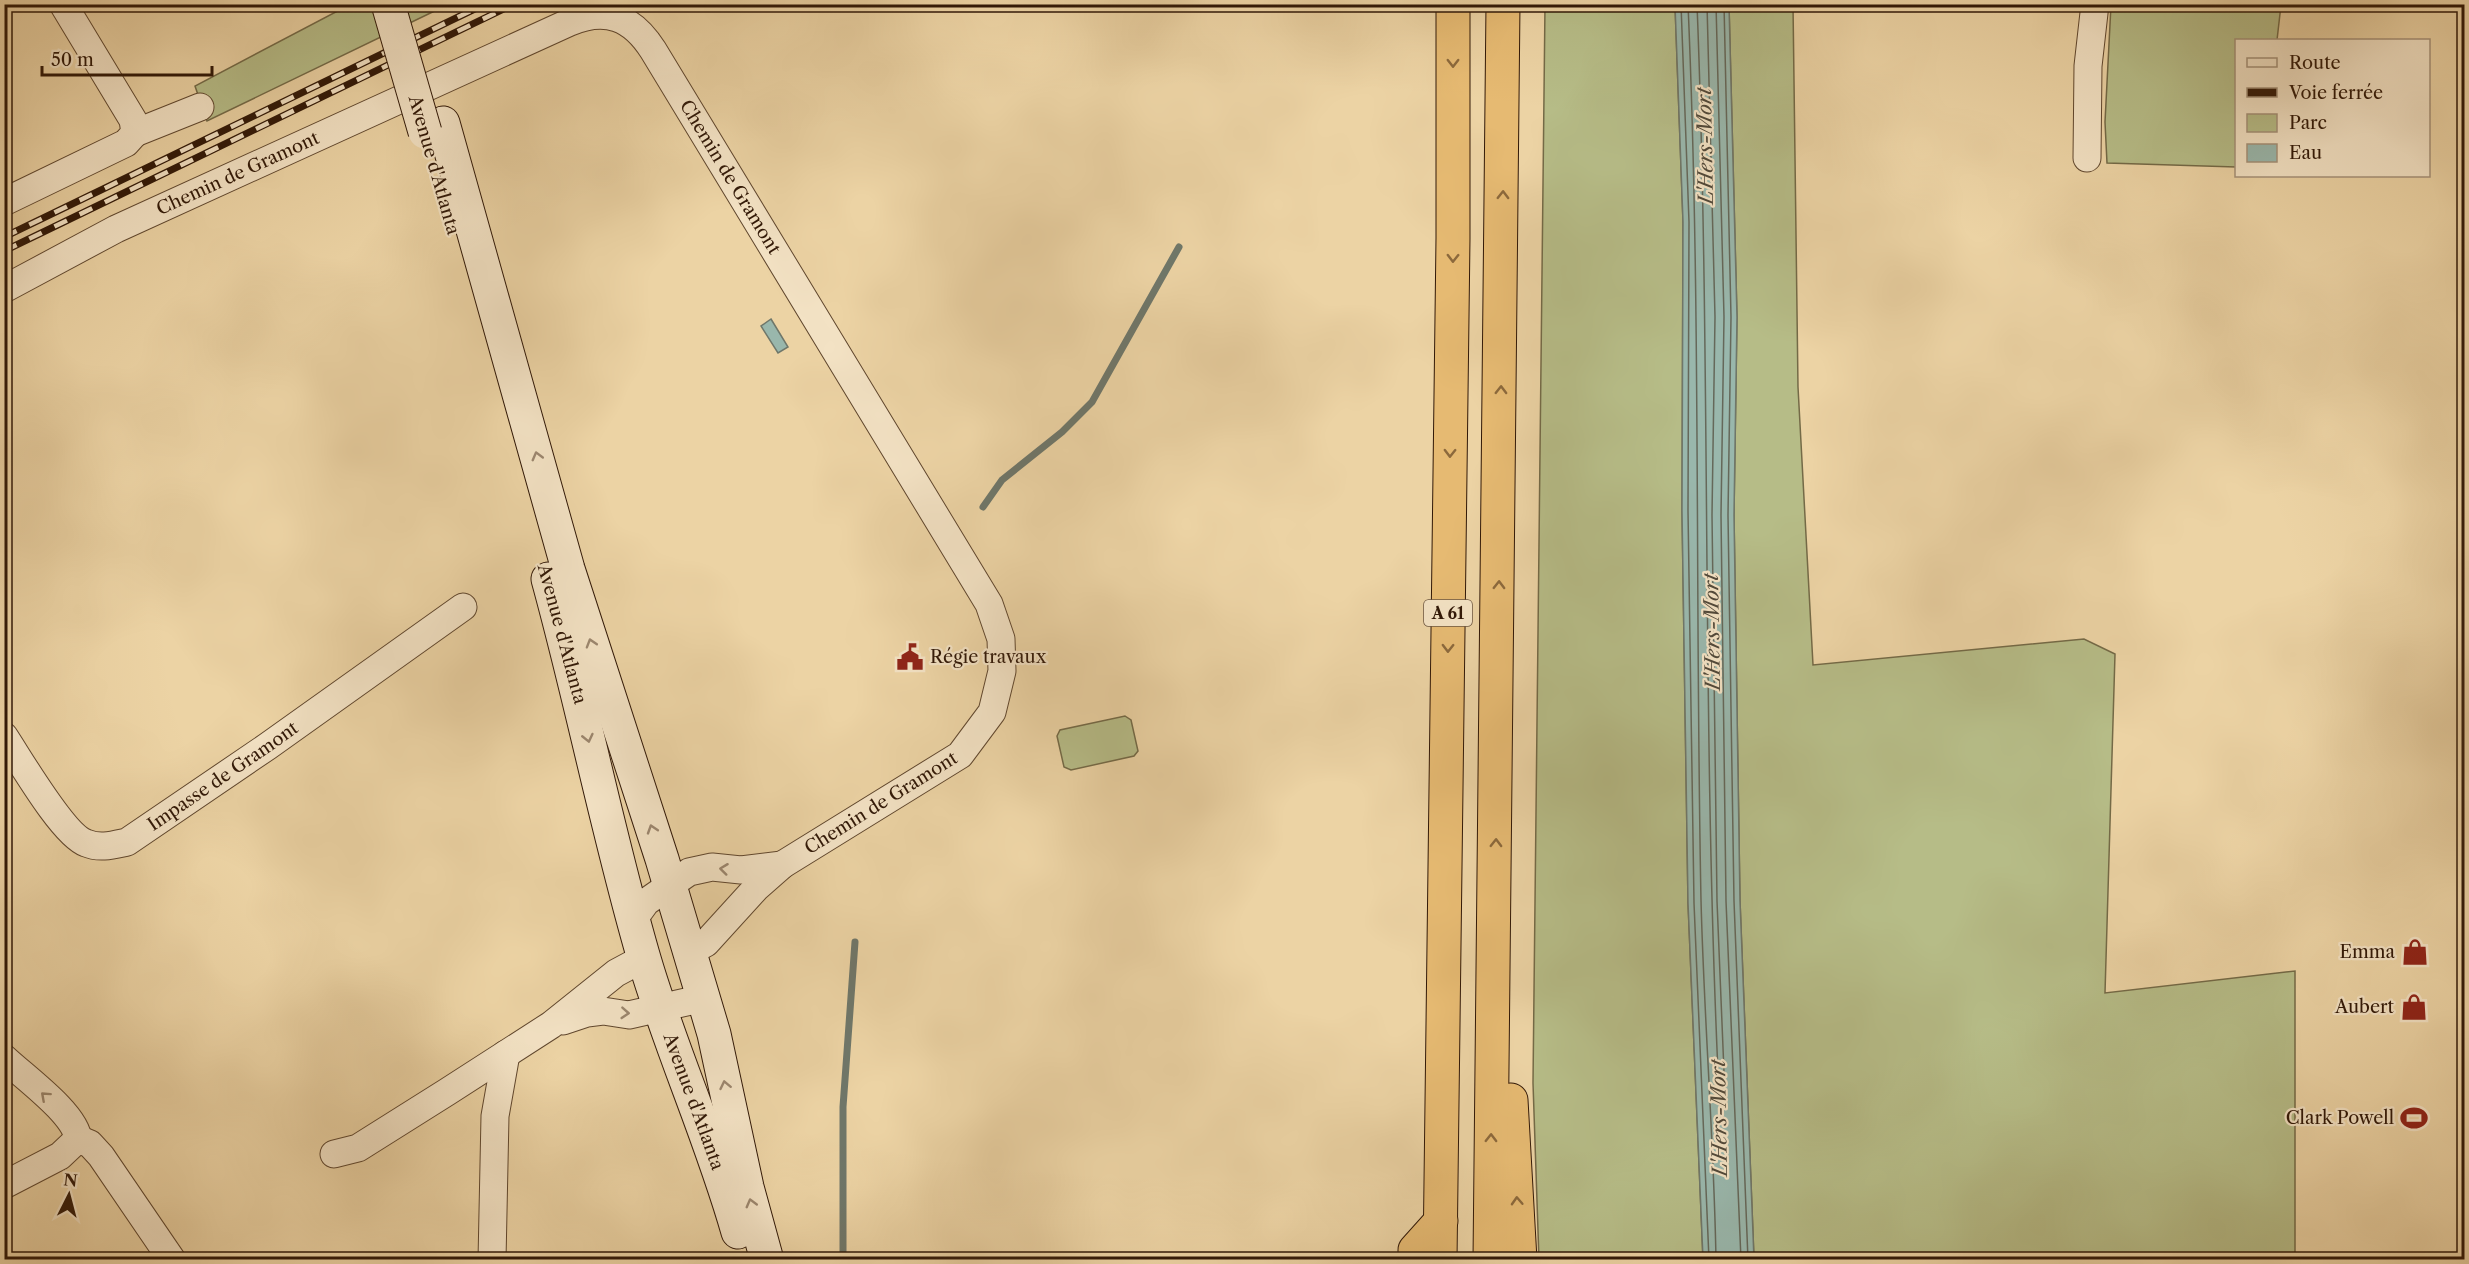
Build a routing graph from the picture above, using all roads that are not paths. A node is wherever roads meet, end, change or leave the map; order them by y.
1 (63, 4) edge
2 (388, 4) edge
3 (409, 4) edge
4 (1453, 4) edge
5 (1503, 4) edge
6 (2095, 4) edge
7 (200, 107) dead end
8 (434, 128) junction
9 (135, 133) junction
10 (2087, 159) dead end
11 (4, 202) edge
12 (4, 289) edge
13 (463, 607) dead end
14 (4, 736) edge
15 (782, 865) junction
16 (669, 884) junction
17 (1496, 901) junction
18 (633, 920) junction
19 (689, 952) junction
20 (644, 958) junction
21 (704, 998) junction
22 (659, 1010) junction
23 (551, 1025) junction
24 (506, 1054) junction
25 (4, 1058) edge
26 (78, 1138) junction
27 (334, 1154) dead end
28 (4, 1185) edge
29 (1441, 1221) junction
30 (172, 1260) edge
31 (492, 1260) edge
32 (745, 1260) edge
33 (767, 1260) edge
34 (1415, 1260) edge
35 (1440, 1260) edge
36 (1490, 1260) edge
37 (1520, 1260) edge

1 - 9 street
2 - 8 main road, Avenue d'Atlanta, bridge
3 - 8 main road, Avenue d'Atlanta
4 -> 29 highway, A 61
17 -> 5 highway, A 61
6 - 10 street
7 - 9 street
16 -> 8 main road, Avenue d'Atlanta
8 -> 18 main road, Avenue d'Atlanta
9 - 11 street
12 - 15 street, Chemin de Gramont
13 - 14 street, Impasse de Gramont
15 -> 16 street, Chemin de Gramont
15 - 19 street, Chemin de Gramont
16 - 18 street, Chemin de Gramont
16 - 19 main road, Avenue d'Atlanta
36 -> 17 highway, A 61
37 -> 17 highway
18 - 20 main road, Avenue d'Atlanta
19 - 20 main road
19 - 21 main road, Avenue d'Atlanta
20 - 22 main road, Avenue d'Atlanta
20 - 23 street
21 - 22 street
33 -> 21 main road, Avenue d'Atlanta
23 -> 22 street
22 - 32 main road, Avenue d'Atlanta
23 - 24 street
24 - 27 street
24 - 31 street
26 -> 25 street
26 - 28 street
26 - 30 street
29 - 34 highway
29 - 35 highway, A 61

